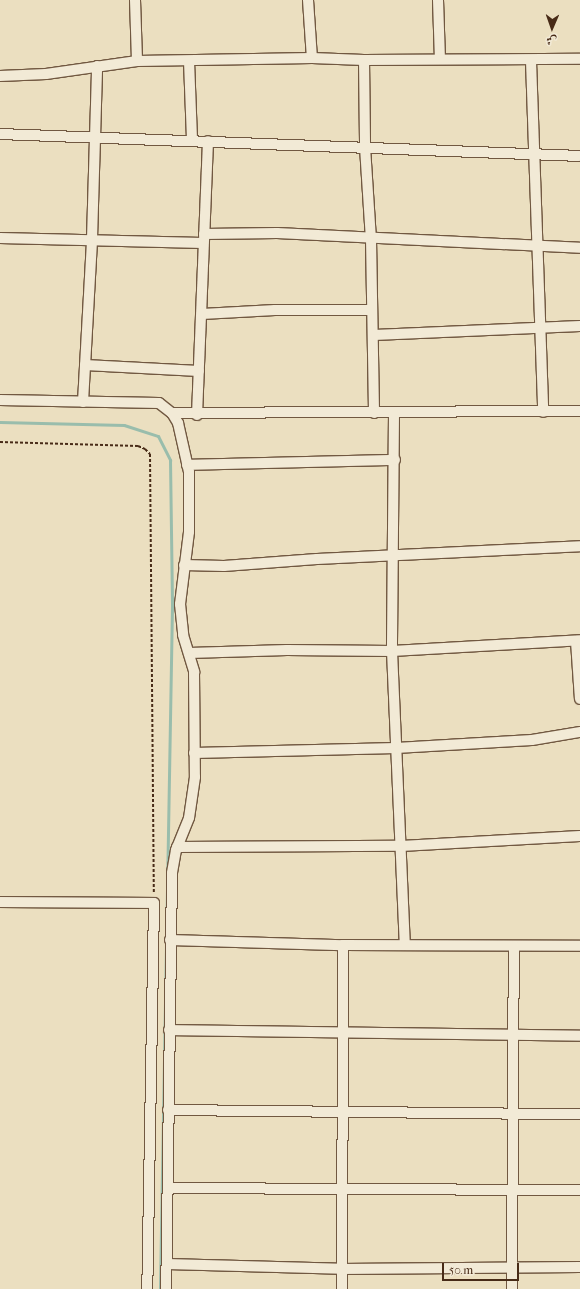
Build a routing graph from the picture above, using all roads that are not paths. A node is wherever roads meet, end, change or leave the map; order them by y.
1 (135, 0) edge
2 (308, 0) edge
3 (438, 0) edge
4 (312, 58) junction
5 (440, 59) junction
6 (580, 59) edge
7 (364, 60) junction
8 (137, 61) junction
9 (189, 61) junction
10 (531, 61) junction
11 (97, 66) junction
12 (0, 76) edge
13 (0, 134) edge
14 (95, 139) junction
15 (192, 140) junction
16 (208, 141) junction
17 (365, 147) junction
18 (536, 155) junction
19 (580, 156) edge
20 (0, 238) edge
21 (92, 239) junction
22 (204, 239) junction
23 (371, 239) junction
24 (539, 246) junction
25 (580, 248) edge
26 (371, 310) junction
27 (202, 314) junction
28 (540, 326) junction
29 (580, 326) edge
30 (374, 334) junction
31 (86, 365) junction
32 (199, 371) junction
33 (0, 400) edge
34 (83, 402) junction
35 (580, 411) edge
36 (543, 412) junction
37 (172, 413) junction
38 (374, 413) junction
39 (394, 414) junction
40 (197, 415) junction
41 (395, 460) junction
42 (187, 465) junction
43 (580, 546) edge
44 (393, 555) junction
45 (184, 565) junction
46 (578, 641) edge
47 (392, 651) junction
48 (189, 653) junction
49 (580, 699) edge
50 (580, 732) edge
51 (396, 748) junction
52 (194, 753) junction
53 (580, 836) edge
54 (401, 846) junction
55 (177, 847) junction
56 (0, 902) edge
57 (170, 940) junction
58 (405, 944) junction
59 (343, 945) junction
60 (514, 946) junction
61 (580, 946) edge
62 (169, 1030) junction
63 (343, 1034) junction
64 (513, 1035) junction
65 (580, 1036) edge
66 (168, 1110) junction
67 (512, 1112) junction
68 (343, 1113) junction
69 (580, 1114) edge
70 (168, 1188) junction
71 (342, 1190) junction
72 (513, 1190) junction
73 (580, 1190) edge
74 (167, 1264) junction
75 (512, 1267) junction
76 (580, 1267) edge
77 (341, 1269) junction
78 (147, 1289) edge
79 (166, 1289) edge
80 (342, 1289) edge
81 (512, 1289) edge

1 - 8 street
2 - 4 street
3 - 5 street
4 - 7 street
4 - 9 street
5 - 7 street
5 - 10 street
6 - 10 street
7 - 17 street
8 - 9 street
8 - 11 street
9 - 15 street
10 - 18 street
11 - 12 street
11 - 14 street
13 - 14 street
14 - 15 street
14 - 21 street
15 - 16 street
16 - 17 street
16 - 22 street
17 - 18 street
17 - 23 street
18 - 19 street
18 - 24 street
20 - 21 street
21 - 22 street
21 - 31 street
22 - 23 street
22 - 27 street
23 - 24 street
23 - 26 street
24 - 25 street
24 - 28 street
26 - 27 street
26 - 30 street
27 - 32 street
28 - 29 street
28 - 30 street
28 - 36 street
30 - 38 street
31 - 32 street
31 - 34 street
32 - 40 street
33 - 34 street
34 - 37 street
35 - 36 street
36 - 39 street
37 - 40 street
37 - 42 street
38 - 39 street
38 - 40 street
39 - 41 street
41 - 42 street
41 - 44 street
42 - 45 street
43 - 44 street
44 - 45 street
44 - 47 street
45 - 48 street
46 - 47 street
46 - 49 street
47 - 48 street
47 - 51 street
48 - 52 street
50 - 51 street
51 - 52 street
51 - 54 street
52 - 55 street
53 - 54 street
54 - 55 street
54 - 58 street
55 - 57 street
56 - 78 street
57 - 59 street
57 - 62 street
58 - 59 street
58 - 60 street
59 - 63 street
60 - 61 street
60 - 64 street
62 - 63 street
62 - 66 street
63 - 64 street
63 - 68 street
64 - 65 street
64 - 67 street
66 - 68 street
66 - 70 street
67 - 68 street
67 - 69 street
67 - 72 street
68 - 71 street
70 - 71 street
70 - 74 street
71 - 72 street
71 - 77 street
72 - 73 street
72 - 75 street
74 - 77 street
74 - 79 street
75 - 76 street
75 - 77 street
75 - 81 street
77 - 80 street

